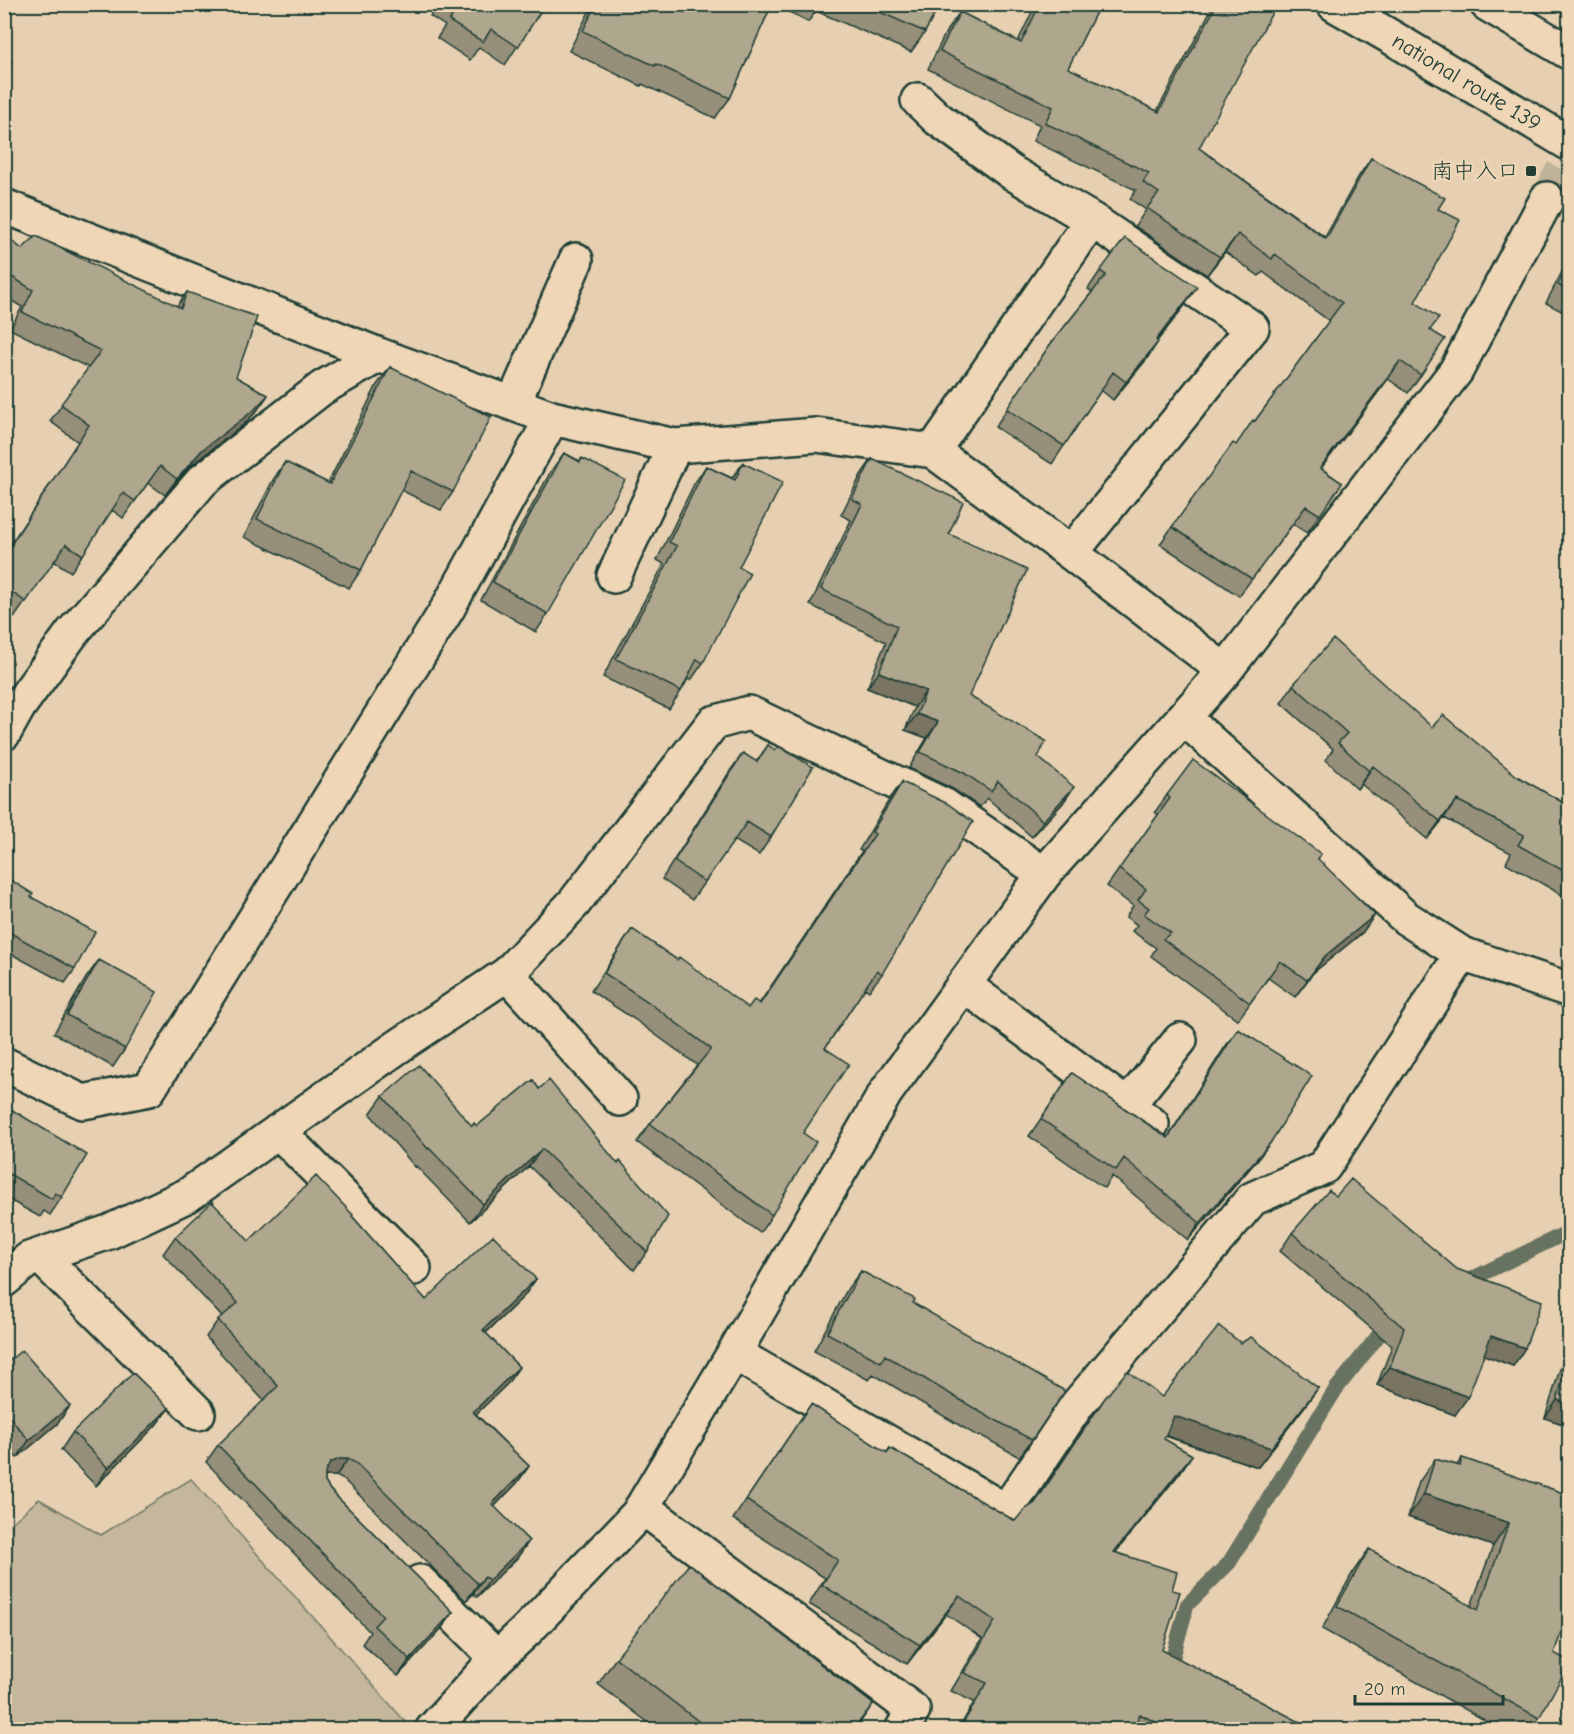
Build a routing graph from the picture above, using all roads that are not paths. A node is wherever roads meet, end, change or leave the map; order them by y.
1 (1334, 4) edge
2 (1487, 4) edge
3 (1569, 53) edge
4 (918, 99) dead end
5 (1569, 144) edge
6 (1547, 200) tunnel mouth
7 (4, 206) edge
8 (1092, 220) junction
9 (576, 260) dead end
10 (379, 355) junction
11 (513, 404) junction
12 (552, 418) junction
13 (675, 446) junction
14 (933, 452) junction
15 (1071, 553) junction
16 (614, 576) dead end
17 (1225, 671) junction
18 (1183, 717) junction
19 (4, 733) edge
20 (1044, 874) junction
21 (1462, 954) junction
22 (507, 974) junction
23 (964, 985) junction
24 (1569, 990) edge
25 (1180, 1040) dead end
26 (4, 1064) edge
27 (620, 1099) dead end
28 (278, 1131) junction
29 (40, 1256) junction
30 (414, 1268) dead end
31 (4, 1280) edge
32 (734, 1353) junction
33 (198, 1413) dead end
34 (642, 1507) junction
35 (398, 1560) edge
36 (497, 1658) junction
37 (432, 1730) edge
38 (902, 1730) edge

1 - 5 main road, national route 139
2 - 3 main road
4 - 8 main road
6 - 17 main road
7 - 10 main road
8 - 14 main road
8 - 15 main road
9 - 11 main road
10 - 11 main road
10 - 19 main road
11 - 12 main road
12 - 13 main road
12 - 26 main road
13 - 14 main road
13 - 16 main road
14 - 15 main road
15 - 17 main road
17 - 18 main road
18 - 20 main road
18 - 21 main road
20 - 22 main road
20 - 23 main road
21 - 24 main road
21 - 32 main road
22 - 27 main road
22 - 28 main road
23 - 25 main road
23 - 32 main road
28 - 29 main road
28 - 30 main road
29 - 31 main road
29 - 33 main road
32 - 34 main road
34 - 36 main road
34 - 38 main road
35 - 36 main road
36 - 37 main road

